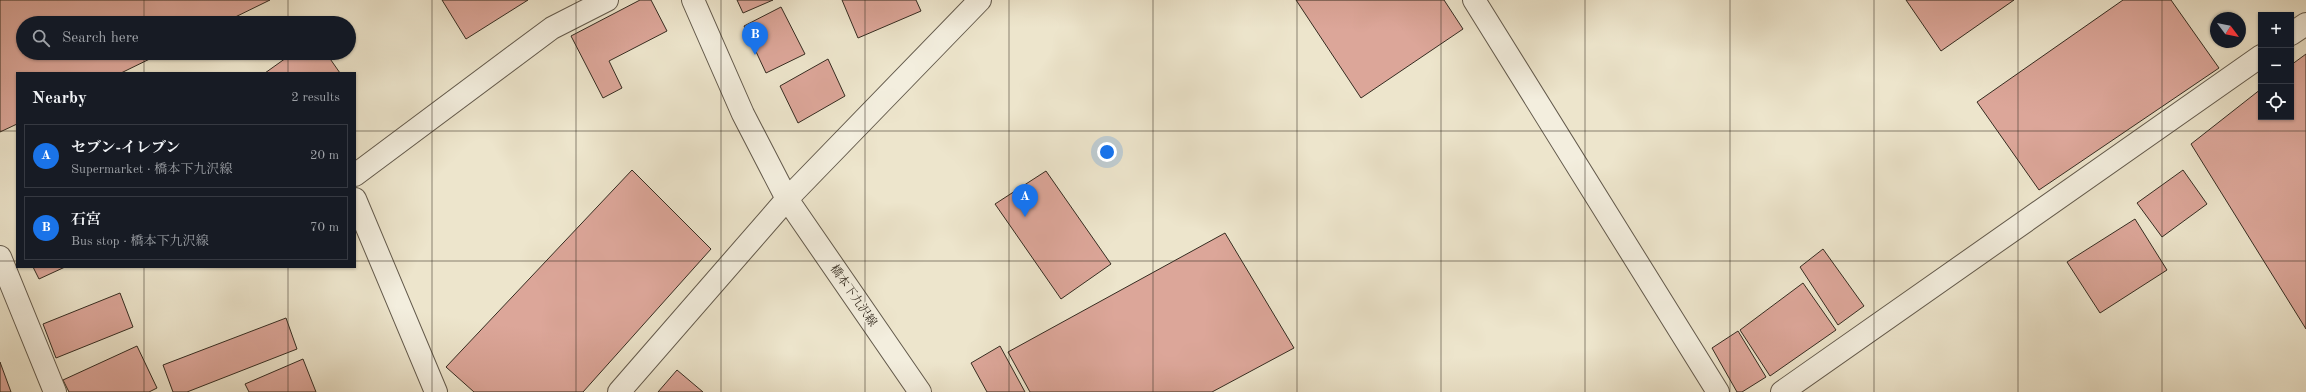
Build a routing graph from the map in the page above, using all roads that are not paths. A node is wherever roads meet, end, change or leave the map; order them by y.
1 (607, 0) edge
2 (693, 0) edge
3 (980, 0) edge
4 (1474, 0) edge
5 (2306, 24) edge
6 (2294, 32) edge
7 (2258, 58) edge
8 (356, 174) edge
9 (787, 199) junction
10 (356, 201) edge
11 (0, 257) edge
12 (1789, 390) edge
13 (55, 392) edge
14 (436, 392) edge
15 (619, 392) edge
16 (920, 392) edge
17 (1718, 392) edge

1 - 8 street
2 - 9 street, 橋本下九沢線
3 - 9 street
4 - 17 street
5 - 6 street
7 - 12 street
9 - 15 street
9 - 16 street, 橋本下九沢線
10 - 14 street
11 - 13 street

